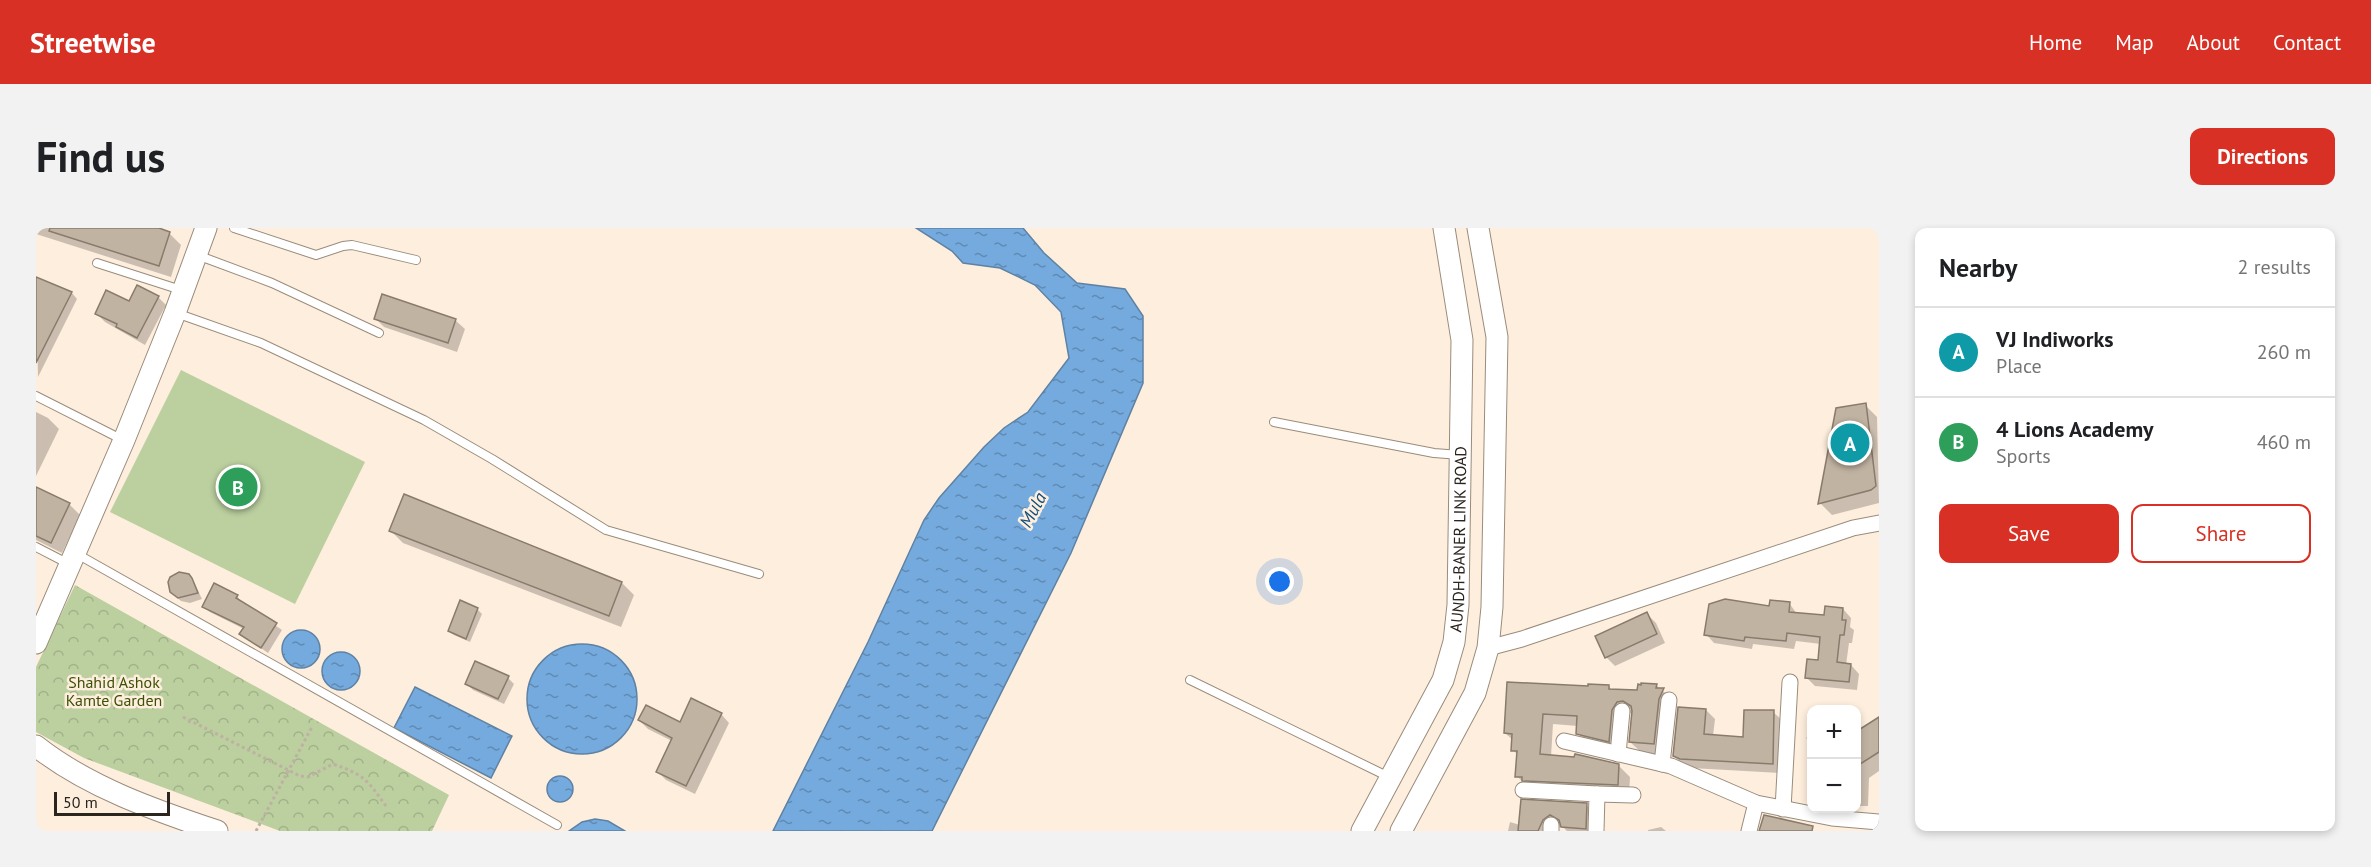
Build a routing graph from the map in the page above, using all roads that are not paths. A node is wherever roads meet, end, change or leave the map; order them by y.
1 (206, 228) edge
2 (234, 228) edge
3 (1443, 228) edge
4 (1479, 228) edge
5 (196, 254) junction
6 (416, 260) dead end
7 (97, 263) dead end
8 (184, 291) junction
9 (175, 313) junction
10 (379, 333) dead end
11 (36, 396) edge
12 (1274, 422) dead end
13 (124, 440) junction
14 (1461, 455) junction
15 (1879, 523) edge
16 (36, 547) edge
17 (74, 559) junction
18 (759, 574) dead end
19 (36, 642) edge
20 (1454, 642) junction
21 (1488, 648) junction
22 (1190, 680) dead end
23 (1790, 682) dead end
24 (1669, 700) dead end
25 (1622, 711) dead end
26 (1564, 741) dead end
27 (36, 746) edge
28 (1618, 754) junction
29 (1662, 764) junction
30 (1390, 778) junction
31 (1523, 790) dead end
32 (1597, 794) junction
33 (1633, 795) dead end
34 (1756, 803) junction
35 (1783, 808) junction
36 (556, 825) dead end
37 (1877, 825) edge
38 (217, 831) edge
39 (1362, 831) edge
40 (1401, 831) edge
41 (1596, 831) edge
42 (1749, 831) edge

1 - 5 main road
2 - 6 lane
3 - 14 main road, AUNDH-BANER LINK ROAD
4 - 21 main road
5 - 8 main road
5 - 10 lane
7 - 8 lane
8 - 9 main road
9 - 13 main road
9 - 18 lane
11 - 13 lane
12 - 14 lane
13 - 17 main road
14 - 20 main road, AUNDH-BANER LINK ROAD
15 - 21 street
16 - 17 lane
17 - 19 main road
17 - 36 lane
20 - 21 main road
20 - 30 main road, AUNDH-BANER LINK ROAD
21 - 40 main road
22 - 30 lane
23 - 35 street
24 - 29 street
25 - 28 street
26 - 28 street
27 - 38 main road
28 - 29 street
29 - 34 street
30 - 39 main road, AUNDH-BANER LINK ROAD
31 - 32 street
32 - 33 street
32 - 41 street
34 - 35 street
34 - 42 street
35 - 37 street

